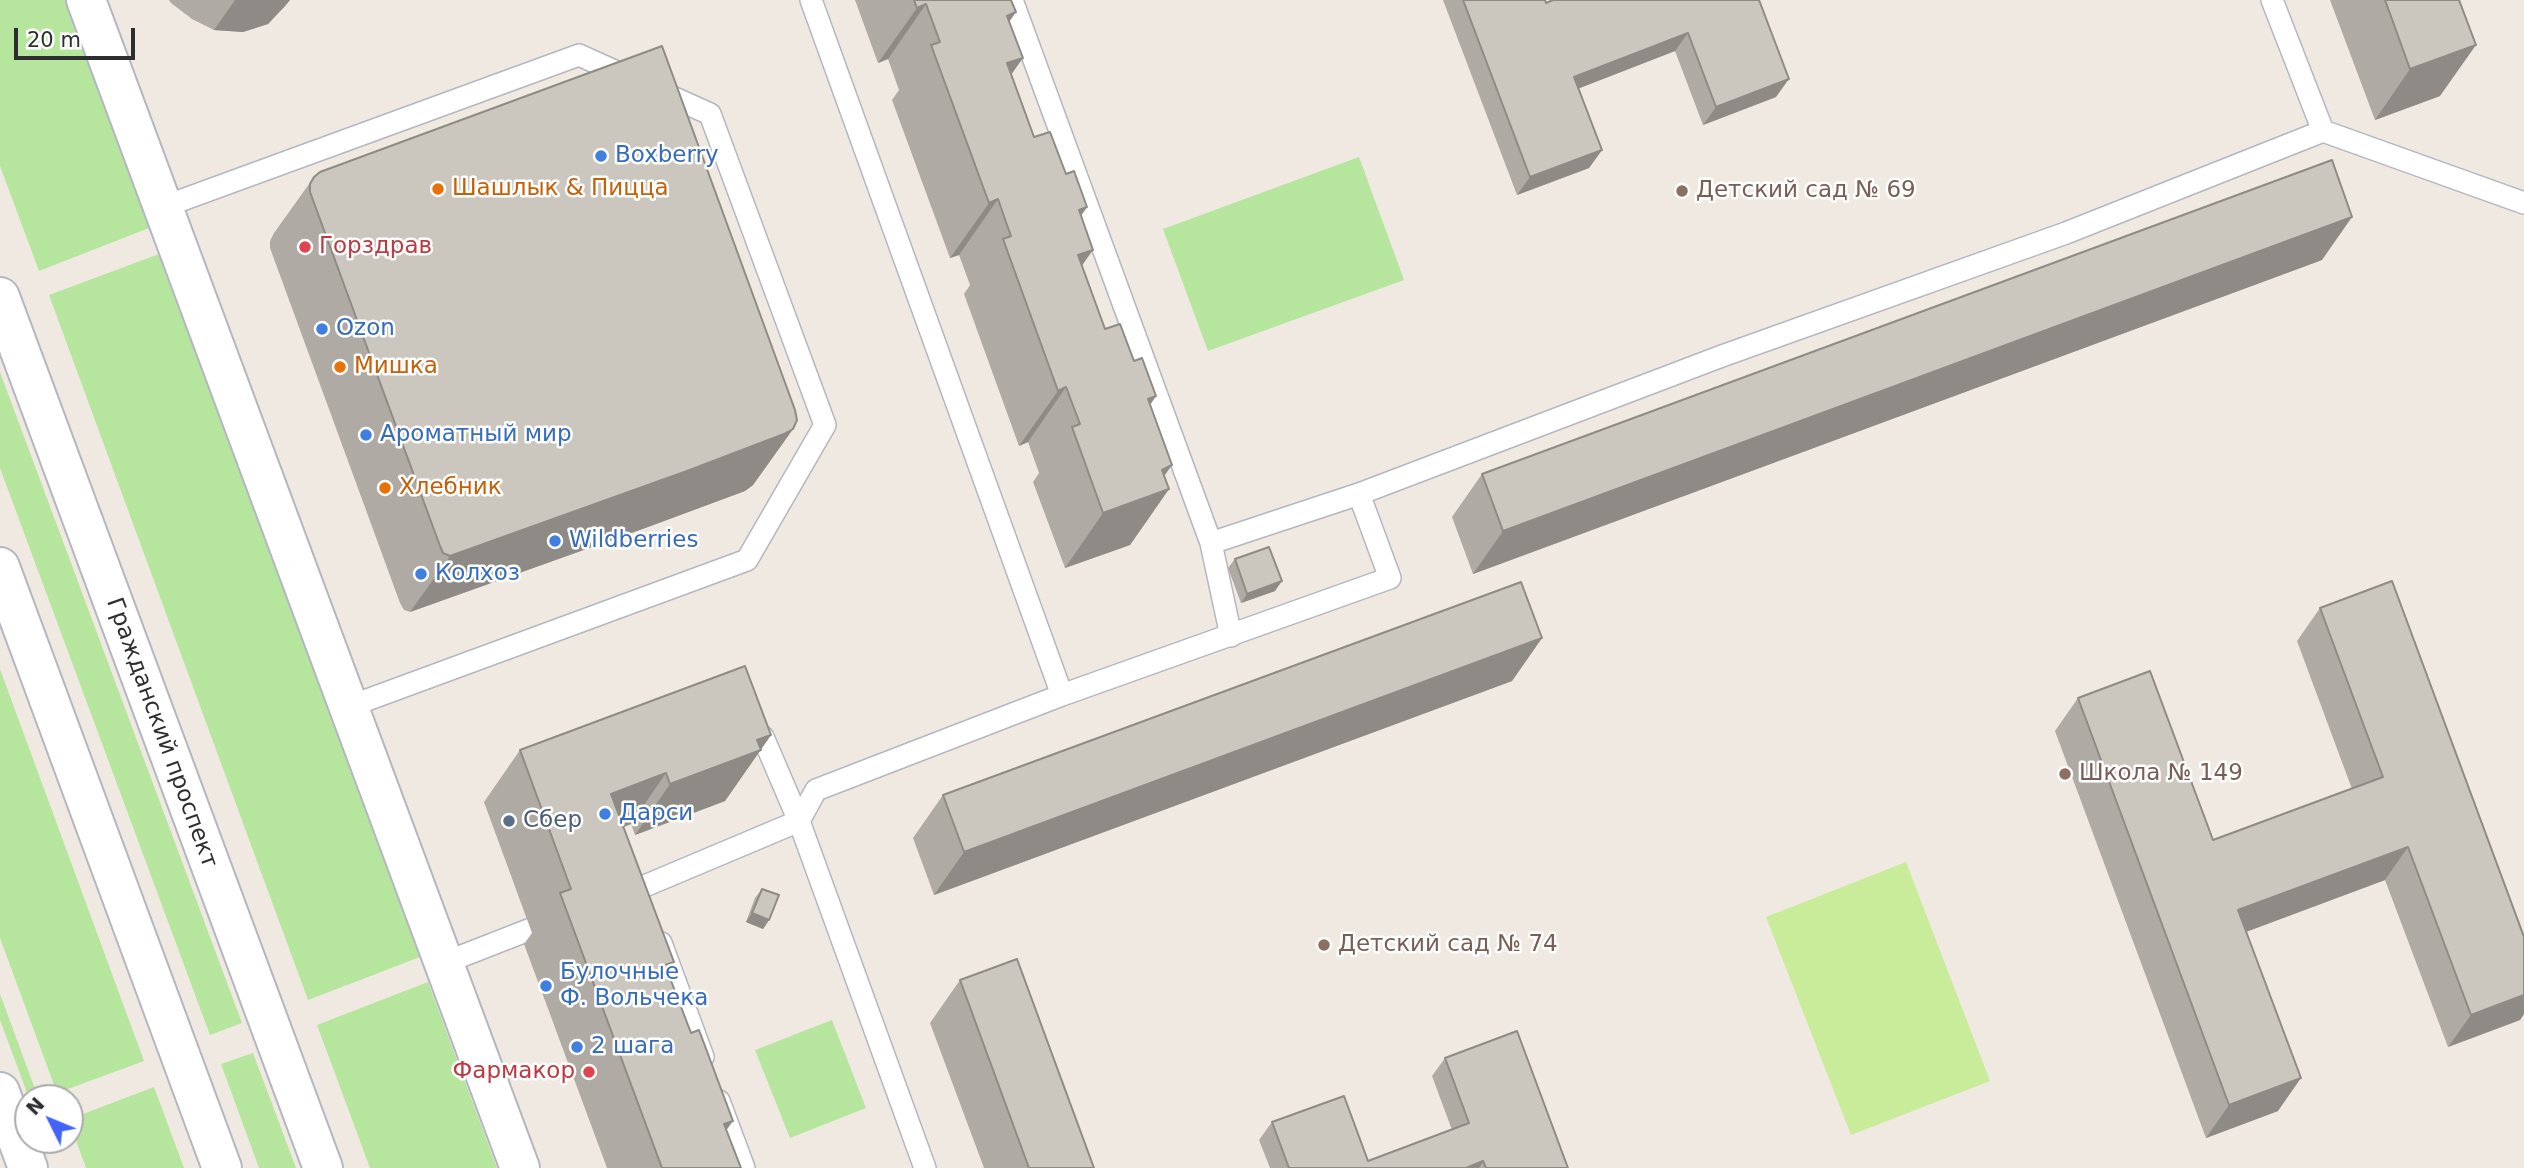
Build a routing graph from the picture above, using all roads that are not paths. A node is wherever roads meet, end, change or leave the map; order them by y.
1 (86, 0) edge
2 (811, 0) edge
3 (1012, 0) edge
4 (2273, 0) edge
5 (2323, 131) junction
6 (2524, 203) edge
7 (163, 207) junction
8 (0, 297) edge
9 (1359, 495) junction
10 (1212, 543) junction
11 (0, 567) edge
12 (1231, 636) junction
13 (1062, 695) junction
14 (348, 706) junction
15 (763, 737) edge
16 (799, 821) junction
17 (598, 904) edge
18 (654, 927) edge
19 (531, 929) dead end
20 (444, 963) junction
21 (0, 1092) edge
22 (28, 1168) edge
23 (222, 1168) edge
24 (323, 1168) edge
25 (520, 1168) edge
26 (744, 1168) edge
27 (925, 1168) edge

1 - 7 main road
2 - 13 lane
3 - 10 lane
4 - 5 lane
5 - 6 lane
5 - 9 lane
7 - 14 main road
7 - 14 lane
8 - 24 main road, Гражданский проспект
9 - 10 lane
9 - 12 lane
10 - 12 lane
11 - 23 main road
12 - 13 lane
13 - 16 lane
14 - 20 main road
15 - 16 lane
16 - 17 lane
16 - 27 lane
18 - 26 lane
19 - 20 lane
20 - 25 main road
21 - 22 main road

